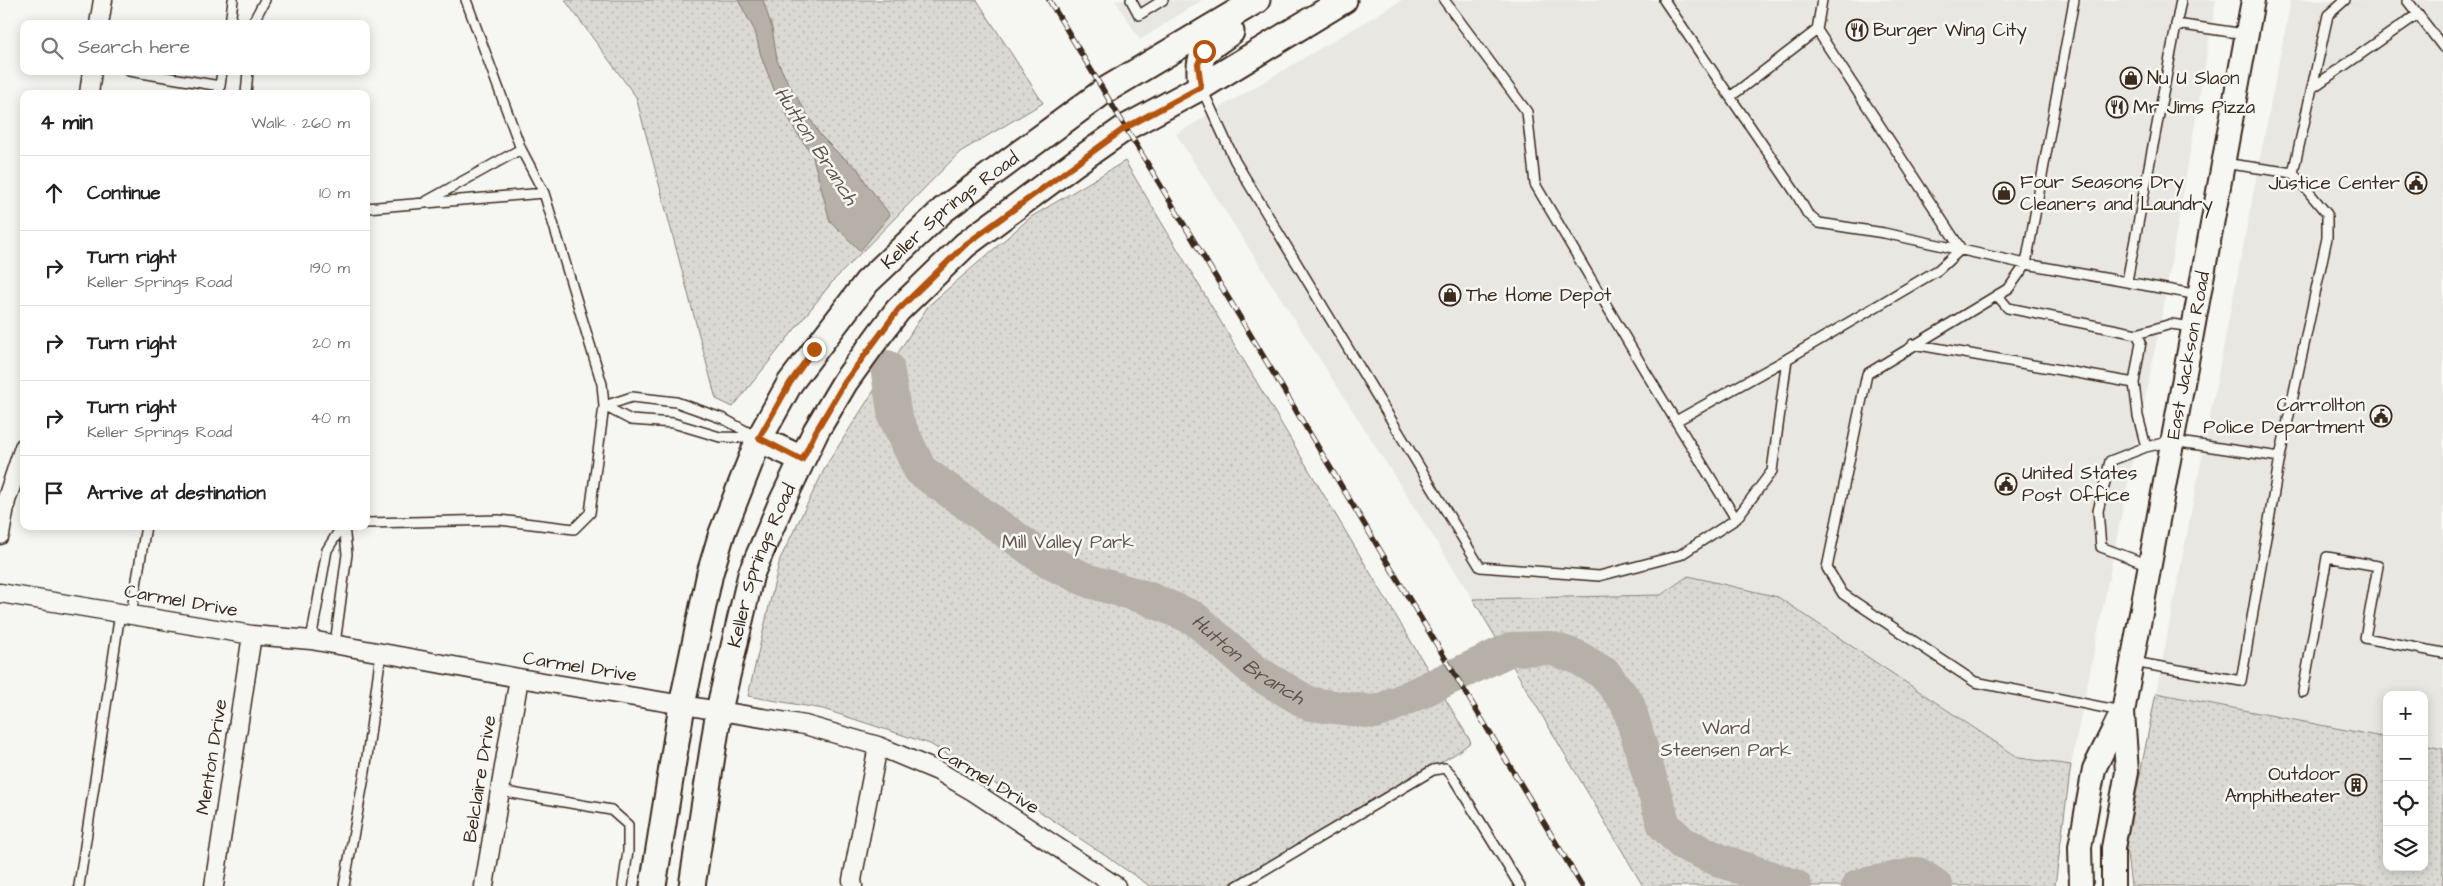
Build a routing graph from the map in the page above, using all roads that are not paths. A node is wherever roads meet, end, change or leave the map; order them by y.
1 (102, 0) edge
2 (233, 0) edge
3 (265, 0) edge
4 (466, 0) edge
5 (1131, 0) edge
6 (1163, 0) edge
7 (1258, 0) edge
8 (1344, 0) edge
9 (1444, 0) edge
10 (1664, 0) edge
11 (1822, 0) edge
12 (2074, 0) edge
13 (2181, 0) edge
14 (2253, 0) edge
15 (2345, 0) edge
16 (2407, 0) edge
17 (2418, 14) junction
18 (100, 20) edge
19 (230, 20) edge
20 (254, 20) edge
21 (2176, 24) junction
22 (1817, 30) junction
23 (2246, 35) junction
24 (2443, 48) edge
25 (91, 75) edge
26 (148, 75) edge
27 (221, 75) edge
28 (248, 75) edge
29 (1201, 87) junction
30 (2312, 88) junction
31 (90, 90) edge
32 (219, 90) edge
33 (246, 90) edge
34 (1730, 97) junction
35 (521, 150) junction
36 (2223, 163) junction
37 (2293, 173) junction
38 (544, 193) junction
39 (423, 203) junction
40 (370, 208) edge
41 (1961, 249) junction
42 (2026, 264) junction
43 (2127, 281) junction
44 (1997, 295) junction
45 (2199, 295) junction
46 (2193, 327) junction
47 (2137, 334) junction
48 (1913, 344) junction
49 (1787, 359) junction
50 (2134, 383) junction
51 (604, 406) junction
52 (1676, 421) junction
53 (759, 438) junction
54 (2172, 441) junction
55 (2146, 447) junction
56 (2280, 457) junction
57 (20, 460) edge
58 (802, 460) junction
59 (1736, 519) junction
60 (370, 522) edge
61 (145, 530) edge
62 (340, 530) edge
63 (344, 530) edge
64 (0, 535) edge
65 (2149, 565) junction
66 (0, 593) edge
67 (126, 614) junction
68 (252, 635) junction
69 (311, 640) junction
70 (335, 644) junction
71 (381, 653) junction
72 (2443, 653) edge
73 (2132, 662) junction
74 (519, 678) junction
75 (2303, 692) dead end
76 (682, 705) junction
77 (719, 710) junction
78 (2122, 712) junction
79 (878, 746) junction
80 (500, 791) junction
81 (79, 886) edge
82 (214, 886) edge
83 (344, 886) edge
84 (484, 886) edge
85 (623, 886) edge
86 (653, 886) edge
87 (692, 886) edge
88 (853, 886) edge
89 (1116, 886) edge
90 (1237, 886) edge
91 (1520, 886) edge
92 (2080, 886) edge
93 (2113, 886) edge

1 - 18 street
2 - 19 lane
3 - 20 lane
4 - 35 lane
5 - 6 lane
7 - 29 main road
7 - 53 main road, Keller Springs Road
8 - 29 main road, Keller Springs Road
9 - 52 lane
10 - 34 lane
11 - 22 lane
12 - 42 lane
13 - 21 lane
14 - 23 street, East Jackson Road
15 - 30 lane
16 - 17 lane
17 - 24 lane
17 - 30 lane
21 - 23 lane
21 - 43 lane
22 - 34 lane
22 - 41 lane
23 - 36 street, East Jackson Road
25 - 31 street
26 - 32 lane
27 - 32 lane
28 - 33 lane
29 - 58 main road, Keller Springs Road
29 - 59 lane
30 - 37 lane
34 - 41 lane
35 - 38 lane
35 - 39 lane
36 - 37 lane
36 - 45 street, East Jackson Road
37 - 56 lane
38 - 39 lane
38 - 51 lane
39 - 40 lane
41 - 42 lane
41 - 49 lane
42 - 43 lane
42 - 44 lane
43 - 45 lane
44 - 47 lane
44 - 48 lane
45 - 46 street, East Jackson Road
46 - 47 lane
46 - 54 street, East Jackson Road
47 - 50 lane
48 - 50 lane
48 - 78 lane
49 - 52 lane
49 - 59 lane
50 - 55 lane
51 - 53 lane
51 - 53 lane
51 - 60 lane
52 - 59 lane
53 - 58 main road
53 - 76 main road, Keller Springs Road
54 - 55 lane
54 - 56 lane
54 - 65 street, East Jackson Road
55 - 65 lane
56 - 73 lane
57 - 64 street
58 - 77 main road, Keller Springs Road
61 - 67 lane
62 - 69 lane
63 - 70 lane
65 - 73 street, East Jackson Road
66 - 67 street, Carmel Drive
67 - 68 street, Carmel Drive
67 - 81 lane
68 - 69 street, Carmel Drive
68 - 82 street, Menton Drive
69 - 70 street, Carmel Drive
70 - 71 street, Carmel Drive
71 - 74 street, Carmel Drive
71 - 83 lane
72 - 75 lane
73 - 78 street, East Jackson Road
74 - 76 street, Carmel Drive
74 - 80 street, Belclaire Drive
76 - 77 street, Carmel Drive
76 - 86 main road, Keller Springs Road
77 - 79 street, Carmel Drive
77 - 87 main road, Keller Springs Road
78 - 92 street, East Jackson Road
78 - 93 street, East Jackson Road
79 - 88 street
79 - 89 street, Carmel Drive
80 - 84 street, Belclaire Drive
80 - 85 lane
90 - 91 lane

